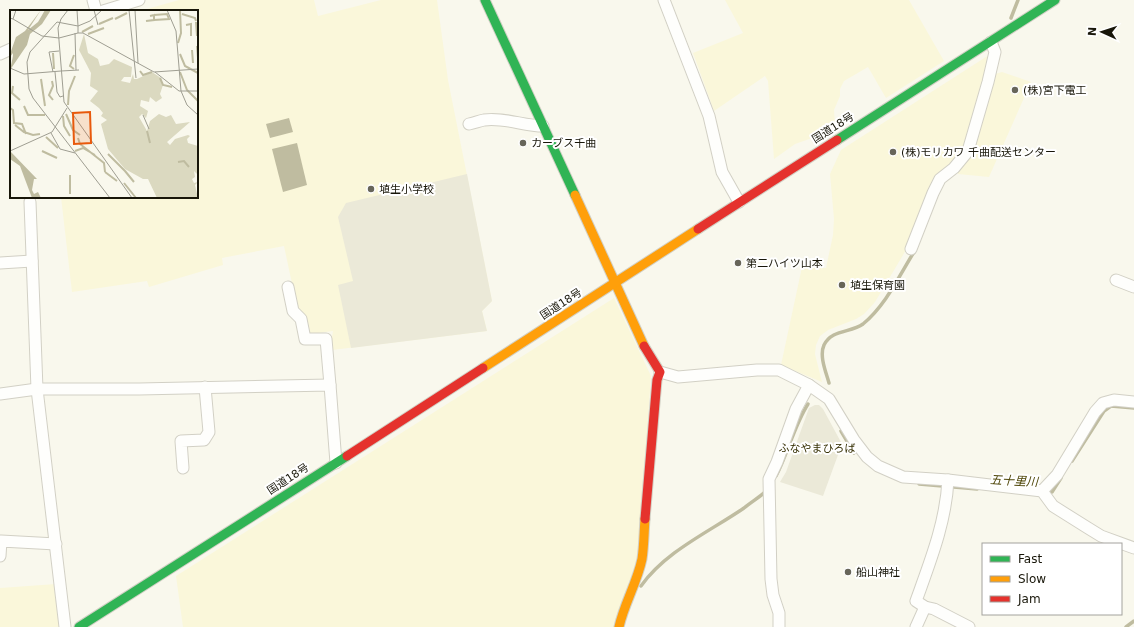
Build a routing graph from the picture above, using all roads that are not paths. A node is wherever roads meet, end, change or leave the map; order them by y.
1 (93, 0) edge
2 (139, 0) edge
3 (485, 0) edge
4 (664, 0) edge
5 (1054, 0) edge
6 (96, 10) edge
7 (106, 10) edge
8 (991, 42) junction
9 (10, 49) edge
10 (0, 54) edge
11 (469, 124) dead end
12 (544, 126) junction
13 (30, 202) dead end
14 (739, 202) junction
15 (911, 249) dead end
16 (32, 261) junction
17 (0, 263) edge
18 (1116, 280) dead end
19 (616, 283) junction
20 (288, 287) dead end
21 (1134, 287) edge
22 (660, 372) junction
23 (330, 385) junction
24 (809, 385) junction
25 (205, 387) junction
26 (37, 388) junction
27 (0, 394) edge
28 (1134, 402) edge
29 (336, 463) junction
30 (183, 468) dead end
31 (948, 480) junction
32 (1042, 491) junction
33 (1120, 543) edge
34 (56, 544) junction
35 (1122, 544) edge
36 (1134, 548) edge
37 (0, 556) edge
38 (925, 607) junction
39 (65, 627) edge
40 (79, 627) edge
41 (619, 627) edge
42 (779, 627) edge
43 (916, 627) edge
44 (969, 627) edge

1 - 6 street
2 - 7 street
3 - 12 main road
4 - 14 street
5 - 8 main road, 国道18号
8 - 14 main road, 国道18号
8 - 15 street
9 - 10 street
11 - 12 street
12 - 19 main road
13 - 16 street
14 - 19 main road, 国道18号
16 - 17 street
16 - 26 street
18 - 21 street
19 - 22 main road
19 - 29 main road, 国道18号
20 - 23 street
22 - 24 street
22 - 41 main road
23 - 25 street
23 - 29 street
24 - 31 street
24 - 42 street
25 - 26 street
25 - 30 street
26 - 27 street
26 - 34 street
28 - 32 street
29 - 40 main road, 国道18号
31 - 32 street
31 - 38 street
32 - 33 street
34 - 37 street
34 - 39 street
35 - 36 street
38 - 43 street
38 - 44 street

